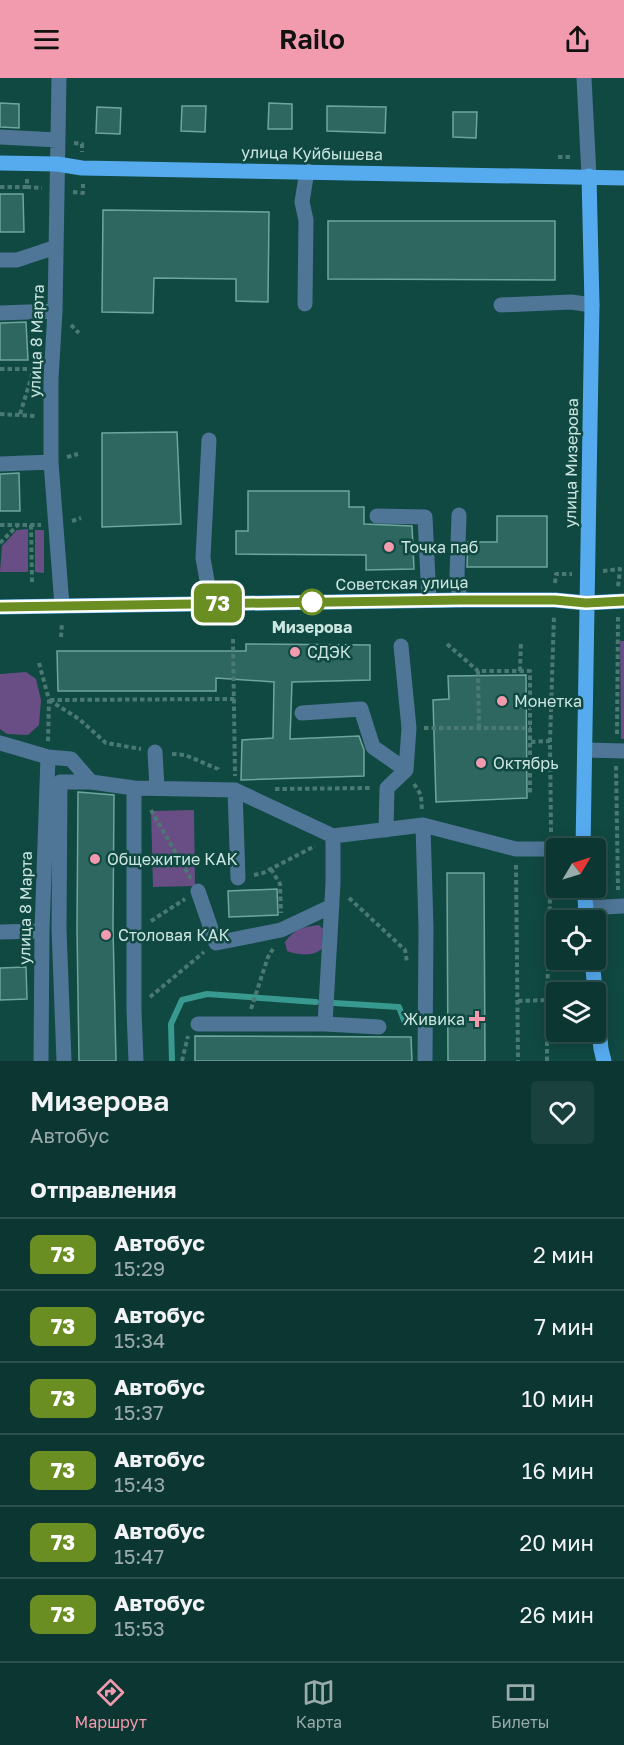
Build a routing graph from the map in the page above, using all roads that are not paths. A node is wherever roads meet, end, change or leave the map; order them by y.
1 (58, 78) edge
2 (584, 78) edge
3 (0, 137) edge
4 (58, 140) junction
5 (0, 163) edge
6 (57, 164) junction
7 (307, 171) junction
8 (589, 176) junction
9 (624, 178) edge
10 (56, 247) junction
11 (0, 261) edge
12 (304, 304) dead end
13 (501, 305) dead end
14 (592, 305) junction
15 (56, 311) junction
16 (0, 313) edge
17 (209, 441) dead end
18 (51, 462) junction
19 (0, 464) edge
20 (459, 515) dead end
21 (377, 516) dead end
22 (429, 600) junction
23 (460, 600) junction
24 (624, 601) edge
25 (211, 603) junction
26 (586, 603) junction
27 (62, 606) junction
28 (0, 607) edge
29 (401, 646) dead end
30 (302, 713) dead end
31 (0, 743) edge
32 (586, 750) junction
33 (624, 751) edge
34 (155, 752) dead end
35 (48, 757) junction
36 (406, 771) junction
37 (91, 782) junction
38 (134, 788) junction
39 (157, 789) junction
40 (235, 790) junction
41 (423, 825) junction
42 (387, 830) junction
43 (333, 836) junction
44 (583, 838) edge
45 (546, 849) edge
46 (238, 878) dead end
47 (198, 891) road end
48 (332, 906) junction
49 (624, 906) edge
50 (605, 910) edge
51 (0, 932) edge
52 (42, 932) junction
53 (593, 970) edge
54 (198, 1024) road end
55 (325, 1024) junction
56 (379, 1028) dead end
57 (41, 1061) edge
58 (64, 1061) edge
59 (136, 1061) edge
60 (425, 1061) edge
61 (604, 1061) edge

1 - 4 street, улица 8 Марта
2 - 8 street, улица Мизерова
3 - 4 street
4 - 6 street, улица 8 Марта
5 - 6 main road, улица Куйбышева
6 - 7 main road, улица Куйбышева
6 - 10 street, улица 8 Марта
7 - 8 main road, улица Куйбышева
7 - 12 street
8 - 9 main road, улица Куйбышева
8 - 14 main road, улица Мизерова
10 - 11 street
10 - 15 street, улица 8 Марта
13 - 14 street
14 - 26 main road, улица Мизерова
15 - 16 street
15 - 18 street, улица 8 Марта
17 - 25 street
18 - 19 street
18 - 27 street, улица 8 Марта
20 - 23 street
21 - 22 street
22 - 23 main road, Советская улица
22 - 25 main road, Советская улица
23 - 26 main road, Советская улица
24 - 26 main road, Советская улица
25 - 27 main road, Советская улица
26 - 32 main road, улица Мизерова
27 - 28 main road, Советская улица
29 - 36 street
30 - 36 street
31 - 35 street
32 - 33 street
32 - 44 main road, улица Мизерова
34 - 39 street
35 - 37 street
35 - 52 street, улица 8 Марта
36 - 42 street
37 - 38 street
37 - 58 street
38 - 39 street
38 - 59 street
39 - 40 street
40 - 43 street
40 - 46 street
41 - 42 street
41 - 45 street
41 - 60 street
42 - 43 street
43 - 48 street
47 - 48 street
48 - 55 street
49 - 50 street
51 - 52 street
52 - 57 street, улица 8 Марта
53 - 61 main road
54 - 55 street
55 - 56 street

